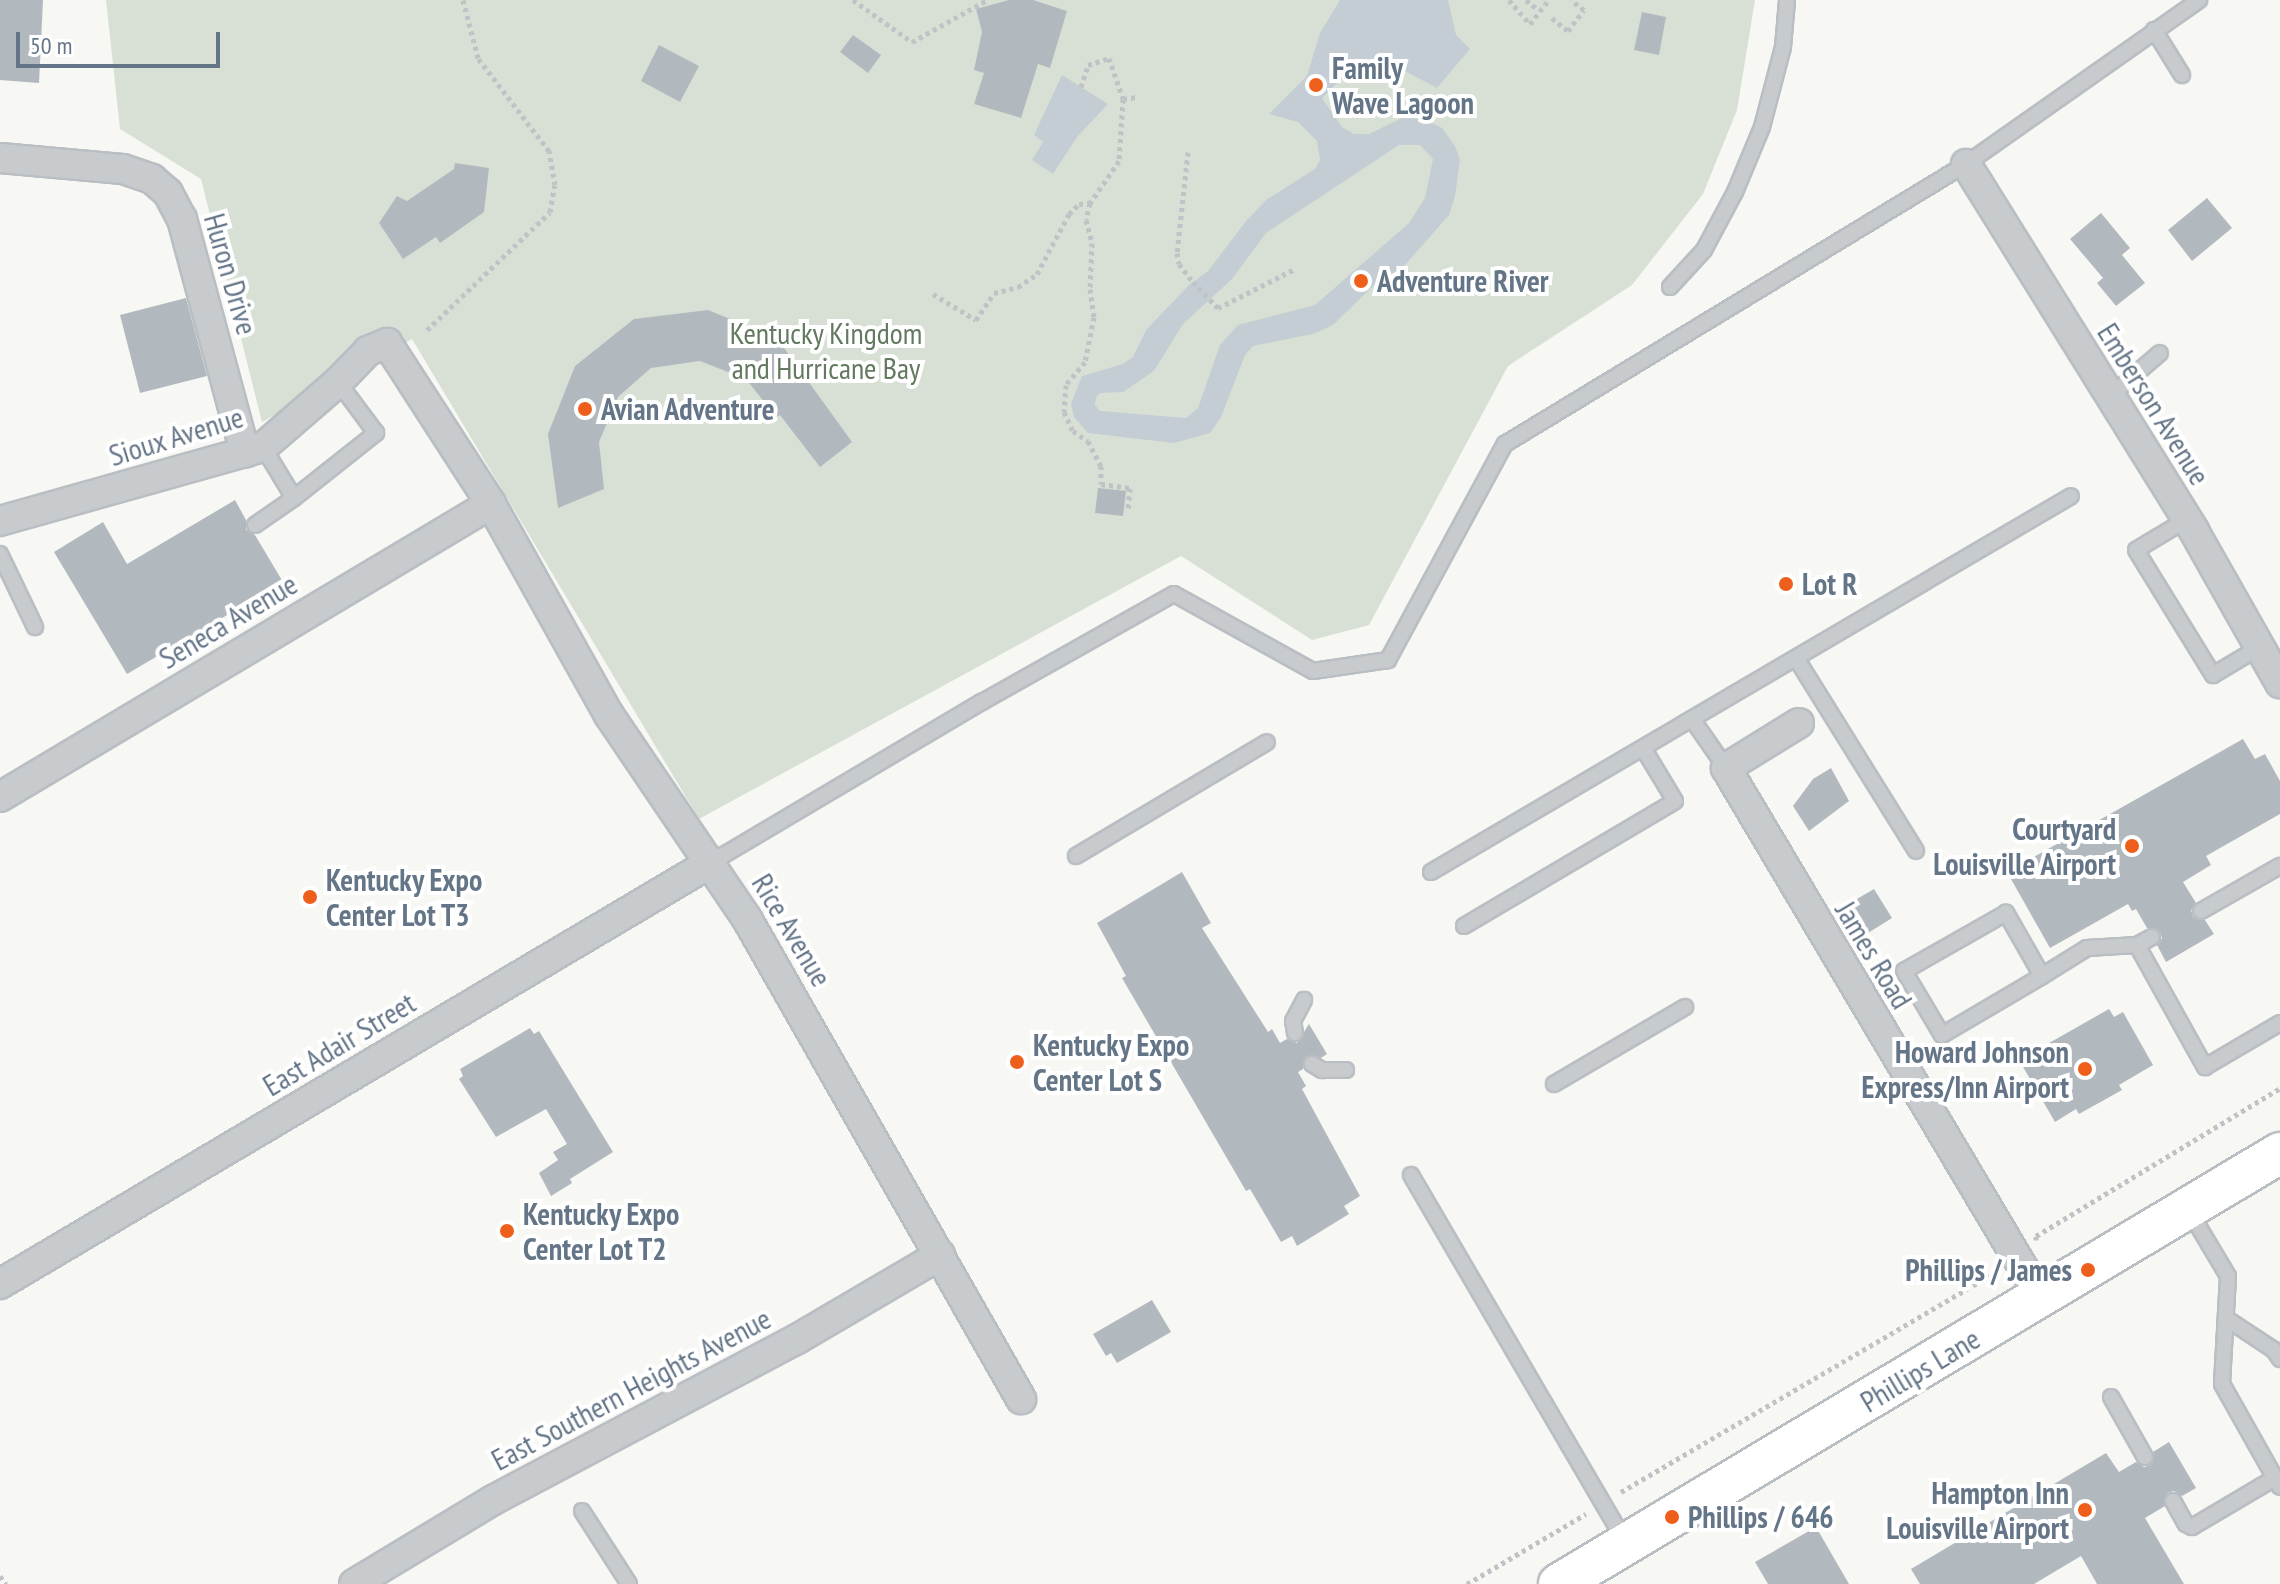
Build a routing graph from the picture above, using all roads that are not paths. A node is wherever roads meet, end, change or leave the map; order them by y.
1 (1787, 0) edge
2 (2199, 0) edge
3 (2154, 30) junction
4 (2182, 75) dead end
5 (0, 158) edge
6 (1966, 164) junction
7 (1670, 287) dead end
8 (387, 343) joint
9 (2160, 353) dead end
10 (338, 382) junction
11 (2109, 397) junction
12 (254, 450) junction
13 (2071, 496) dead end
14 (294, 498) junction
15 (491, 504) junction
16 (2186, 520) junction
17 (0, 521) edge
18 (255, 525) dead end
19 (0, 554) edge
20 (35, 627) dead end
21 (2260, 647) junction
22 (1796, 658) junction
23 (2280, 683) edge
24 (1692, 719) junction
25 (1799, 723) dead end
26 (1267, 742) dead end
27 (1643, 748) junction
28 (1726, 768) junction
29 (0, 797) edge
30 (1916, 851) dead end
31 (1076, 856) dead end
32 (712, 862) junction
33 (2280, 866) edge
34 (1431, 872) dead end
35 (2201, 911) dead end
36 (1464, 926) dead end
37 (2152, 937) dead end
38 (2137, 945) junction
39 (2042, 976) junction
40 (1304, 1000) dead end
41 (1685, 1007) dead end
42 (2279, 1026) edge
43 (1295, 1033) dead end
44 (1312, 1064) dead end
45 (1346, 1070) dead end
46 (1554, 1084) dead end
47 (2280, 1153) edge
48 (1411, 1175) dead end
49 (2188, 1209) junction
50 (940, 1255) junction
51 (0, 1284) edge
52 (2041, 1298) junction
53 (2227, 1319) junction
54 (2280, 1359) edge
55 (2111, 1397) dead end
56 (1021, 1399) dead end
57 (2145, 1457) dead end
58 (2277, 1483) edge
59 (2173, 1501) dead end
60 (582, 1511) dead end
61 (1626, 1544) junction
62 (354, 1584) edge
63 (629, 1584) edge
64 (1559, 1584) edge

1 - 7 lane
2 - 3 lane
3 - 4 lane
3 - 6 lane
5 - 12 street, Huron Drive
6 - 11 street, Emberson Avenue
6 - 32 lane
8 - 10 street, Sioux Avenue
8 - 15 street, Rice Avenue
9 - 11 lane
10 - 12 street, Sioux Avenue
10 - 14 lane
11 - 16 street, Emberson Avenue
12 - 14 lane
12 - 17 street, Sioux Avenue
13 - 22 lane
14 - 18 lane
15 - 29 street, Seneca Avenue
15 - 32 street, Rice Avenue
16 - 21 street, Emberson Avenue
16 - 21 lane
19 - 20 lane
21 - 23 street, Emberson Avenue
22 - 24 lane
22 - 30 lane
24 - 27 lane
24 - 28 lane
25 - 28 street
26 - 31 lane
27 - 34 lane
27 - 36 lane
28 - 52 street, James Road
32 - 50 street, Rice Avenue
32 - 51 street, East Adair Street
33 - 35 lane
37 - 38 lane
38 - 39 lane
38 - 42 lane
39 - 39 lane
40 - 43 lane
41 - 46 lane
44 - 45 lane
47 - 49 main road, Phillips Lane
48 - 61 lane
49 - 52 main road, Phillips Lane
49 - 53 lane
50 - 56 street, Rice Avenue
50 - 62 street, East Southern Heights Avenue
52 - 61 main road, Phillips Lane
53 - 54 lane
53 - 58 lane
55 - 57 lane
58 - 59 lane
60 - 63 lane
61 - 64 main road, Phillips Lane

